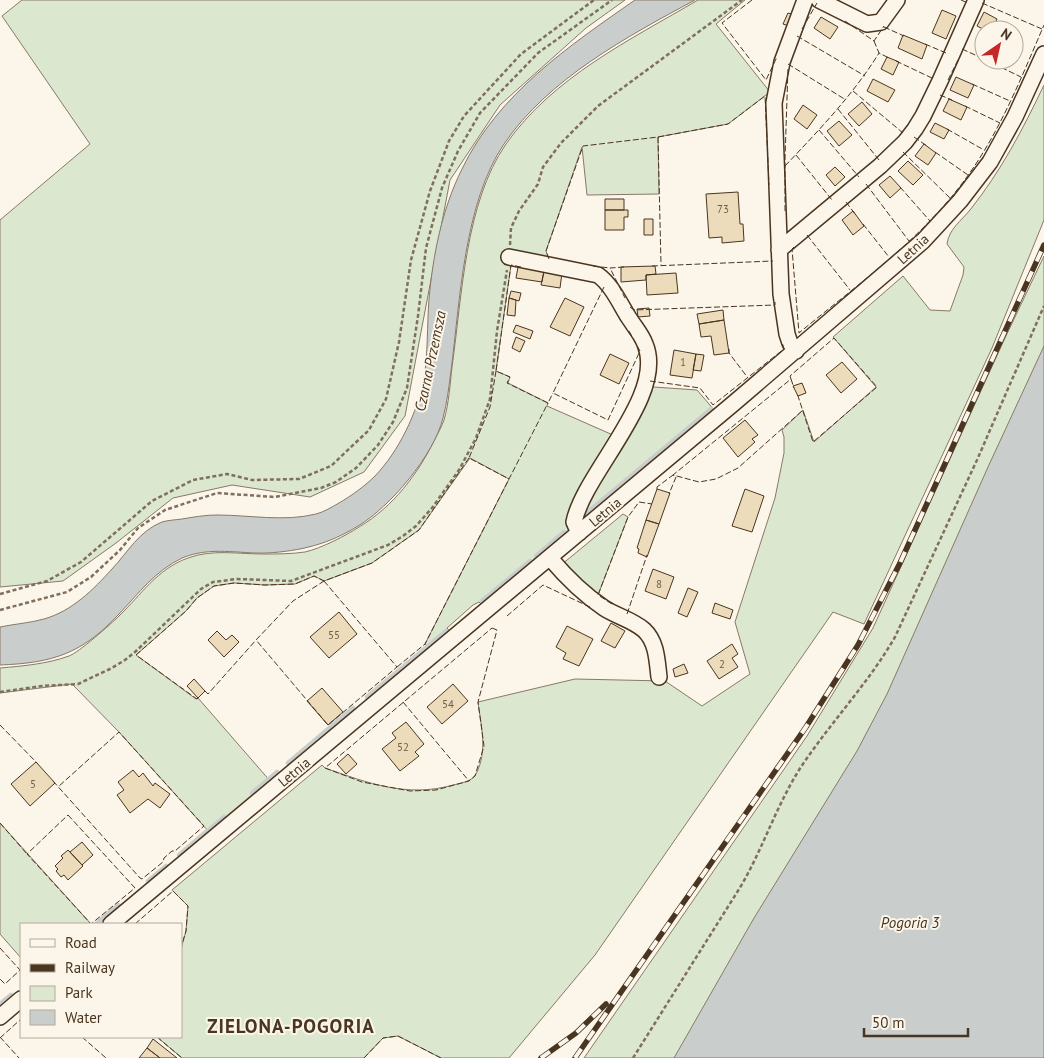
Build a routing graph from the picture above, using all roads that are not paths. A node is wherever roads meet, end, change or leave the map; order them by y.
1 (805, 0) edge
2 (819, 0) edge
3 (897, 0) edge
4 (976, 0) edge
5 (1044, 54) edge
6 (779, 250) junction
7 (509, 257) road end
8 (796, 351) junction
9 (580, 533) junction
10 (550, 558) junction
11 (659, 677) dead end
12 (112, 923) edge
13 (20, 1001) edge
14 (0, 1017) edge

1 - 6 street
2 - 3 street
4 - 6 street
5 - 8 street, Letnia
6 - 8 street
7 - 9 street
8 - 9 street, Letnia
9 - 10 street, Letnia
10 - 11 street
10 - 12 street, Letnia
13 - 14 street

